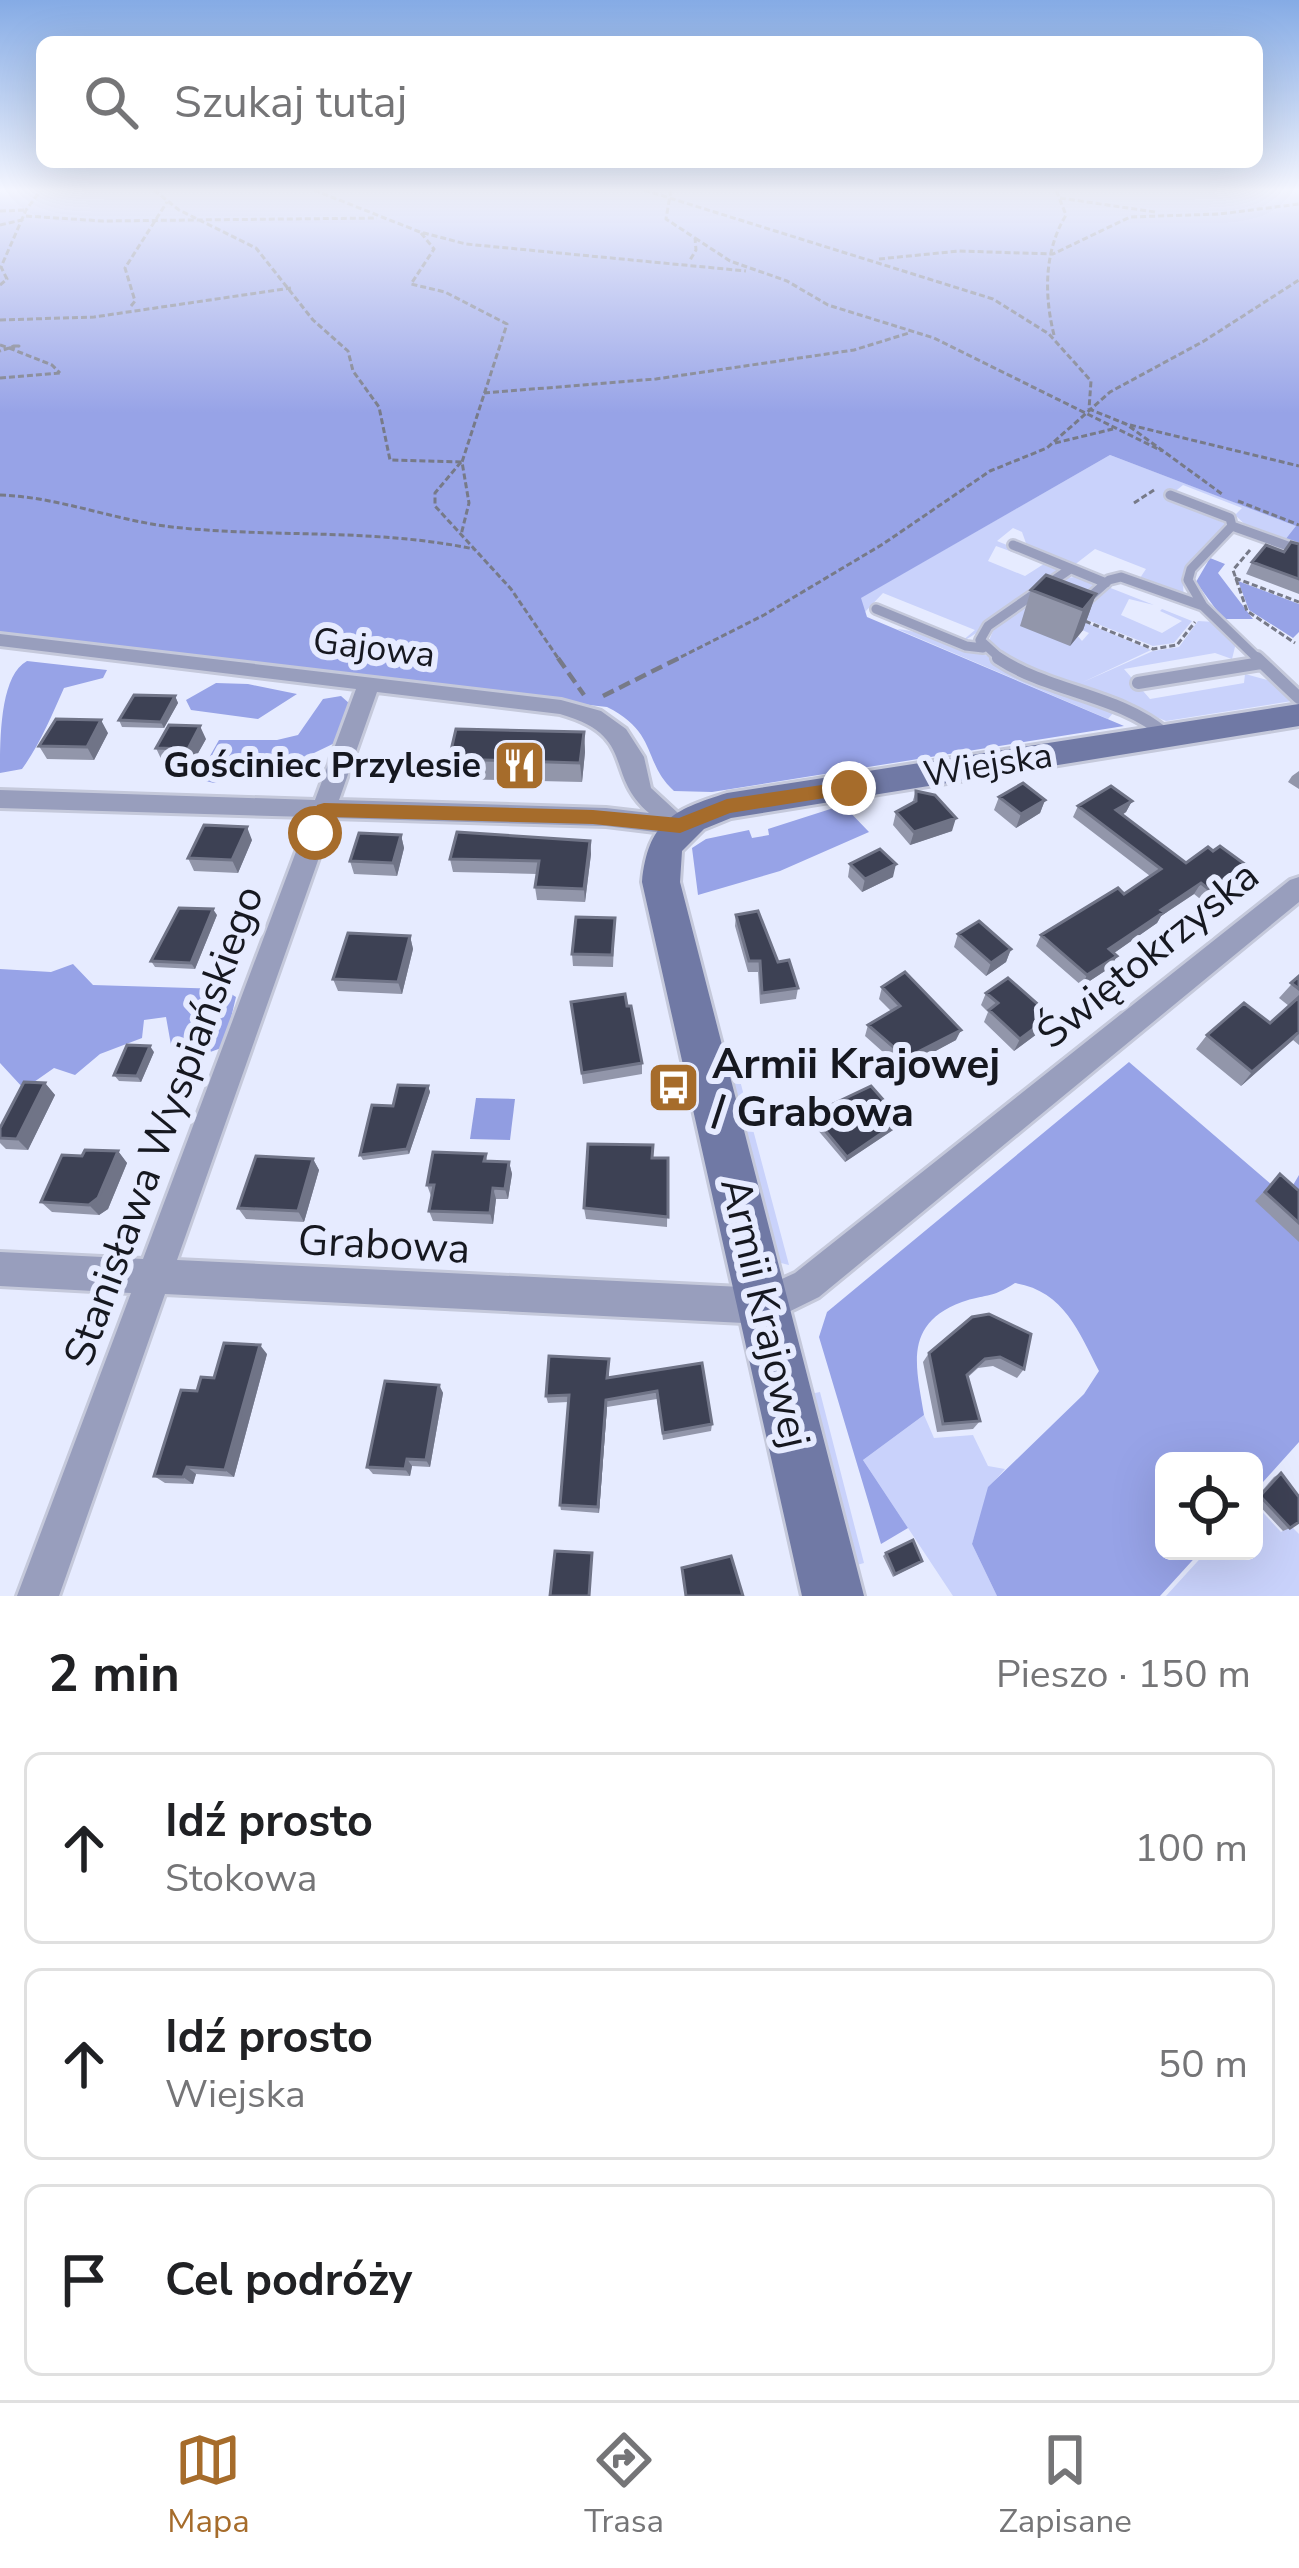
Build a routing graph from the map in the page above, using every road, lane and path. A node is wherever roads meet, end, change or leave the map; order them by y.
1 (127, 264) edge
2 (270, 264) edge
3 (426, 264) edge
4 (702, 264) edge
5 (739, 264) edge
6 (890, 264) edge
7 (1051, 264) edge
8 (422, 272) junction
9 (764, 274) junction
10 (1299, 280) edge
11 (422, 287) junction
12 (291, 288) junction
13 (128, 310) junction
14 (0, 320) edge
15 (913, 331) junction
16 (1056, 340) junction
17 (0, 344) edge
18 (9, 348) junction
19 (0, 351) edge
20 (0, 379) edge
21 (484, 393) junction
22 (1086, 411) junction
23 (1126, 424) junction
24 (1113, 429) junction
25 (1055, 443) junction
26 (1167, 454) junction
27 (462, 462) junction
28 (1299, 466) edge
29 (0, 495) edge
30 (1170, 495) dead end
31 (1299, 525) edge
32 (1232, 526) junction
33 (461, 535) junction
34 (1261, 536) junction
35 (1012, 545) dead end
36 (474, 549) junction
37 (1299, 550) edge
38 (1240, 562) junction
39 (1253, 566) edge
40 (1070, 568) junction
41 (1235, 578) junction
42 (1106, 583) junction
43 (1299, 602) edge
44 (1204, 606) junction
45 (877, 609) dead end
46 (1070, 614) joint
47 (1196, 620) dead end
48 (0, 640) edge
49 (1298, 642) edge
50 (983, 648) junction
51 (1262, 663) junction
52 (1138, 683) dead end
53 (369, 684) junction
54 (1299, 698) edge
55 (1299, 715) edge
56 (1166, 736) junction
57 (0, 799) edge
58 (324, 810) junction
59 (680, 826) junction
60 (1299, 887) edge
61 (0, 1269) edge
62 (153, 1278) junction
63 (764, 1306) junction
64 (38, 1596) edge
65 (832, 1596) edge

1 - 13 path
2 - 12 path
3 - 8 path
4 - 9 path
5 - 9 path
6 - 16 path
7 - 16 path
8 - 11 path
8 - 11 path
9 - 15 path
10 - 22 path
11 - 21 path
12 - 13 path
12 - 27 path
13 - 14 path
15 - 21 path
15 - 22 path
16 - 22 path
17 - 18 path
18 - 19 path
18 - 20 path
21 - 27 path
22 - 23 path
22 - 24 path
22 - 25 path
23 - 26 path
23 - 28 path
24 - 25 path
24 - 26 path
25 - 36 path
26 - 31 path
27 - 33 path
27 - 33 path
29 - 36 path
30 - 32 lane
32 - 34 lane
32 - 44 lane
33 - 36 path
34 - 37 lane
34 - 38 path
35 - 40 lane
38 - 39 path
38 - 41 path
40 - 42 lane
40 - 50 lane
41 - 43 path
41 - 49 path
42 - 44 lane
42 - 46 lane
44 - 51 lane
45 - 50 lane
46 - 47 path
48 - 53 street, Gajowa
50 - 56 lane
51 - 52 lane
51 - 54 lane
53 - 58 street, Stanisława Wyspiańskiego
53 - 59 street, Gajowa
55 - 56 street, Wiejska
56 - 59 street, Wiejska
57 - 58 street
58 - 59 street
58 - 62 street, Stanisława Wyspiańskiego
59 - 63 street, Armii Krajowej
60 - 63 street, Świętokrzyska
61 - 62 street, Grabowa
62 - 63 street, Grabowa
62 - 64 street, Stanisława Wyspiańskiego
63 - 65 street, Armii Krajowej

